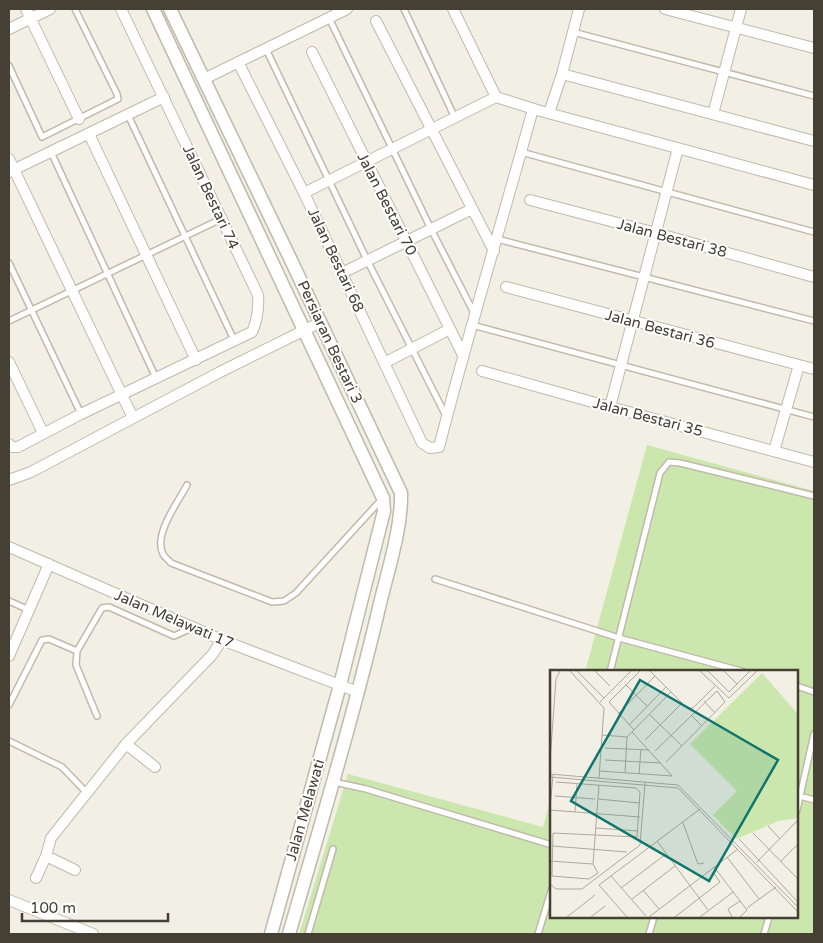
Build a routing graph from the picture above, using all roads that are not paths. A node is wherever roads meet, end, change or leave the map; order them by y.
1 (50, 9) edge
2 (75, 9) edge
3 (121, 9) edge
4 (153, 9) edge
5 (170, 9) edge
6 (347, 9) edge
7 (404, 9) edge
8 (453, 9) edge
9 (579, 9) edge
10 (664, 9) edge
11 (740, 9) edge
12 (28, 14) edge
13 (329, 18) junction
14 (376, 21) dead end
15 (736, 28) junction
16 (9, 29) edge
17 (573, 32) junction
18 (265, 48) junction
19 (814, 48) edge
20 (312, 52) dead end
21 (238, 62) junction
22 (9, 66) edge
23 (724, 72) junction
24 (562, 74) junction
25 (204, 79) junction
26 (814, 96) edge
27 (164, 97) junction
28 (496, 97) junction
29 (535, 110) junction
30 (550, 113) junction
31 (713, 114) junction
32 (128, 115) junction
33 (455, 118) junction
34 (79, 119) junction
35 (432, 130) junction
36 (89, 134) junction
37 (814, 141) edge
38 (678, 148) junction
39 (392, 149) junction
40 (51, 152) junction
41 (521, 152) junction
42 (9, 159) edge
43 (366, 162) junction
44 (11, 171) edge
45 (330, 181) junction
46 (814, 185) edge
47 (667, 192) junction
48 (304, 193) junction
49 (530, 200) dead end
50 (472, 208) junction
51 (221, 219) junction
52 (431, 229) junction
53 (814, 232) edge
54 (656, 233) junction
55 (185, 236) junction
56 (497, 239) junction
57 (406, 241) junction
58 (494, 251) junction
59 (146, 255) junction
60 (367, 260) junction
61 (9, 263) edge
62 (342, 273) junction
63 (107, 274) junction
64 (644, 277) junction
65 (814, 277) edge
66 (506, 287) dead end
67 (72, 290) junction
68 (32, 310) junction
69 (474, 313) junction
70 (9, 321) edge
71 (814, 321) edge
72 (321, 322) junction
73 (632, 322) junction
74 (472, 325) junction
75 (450, 329) junction
76 (305, 330) junction
77 (234, 341) junction
78 (411, 349) junction
79 (463, 355) junction
80 (196, 360) junction
81 (9, 362) edge
82 (384, 363) junction
83 (621, 365) junction
84 (799, 365) junction
85 (814, 369) edge
86 (482, 371) dead end
87 (156, 378) junction
88 (122, 394) junction
89 (610, 407) junction
90 (786, 410) junction
91 (81, 414) junction
92 (447, 417) junction
93 (814, 417) edge
94 (133, 418) junction
95 (43, 433) junction
96 (9, 444) edge
97 (774, 452) junction
98 (814, 462) edge
99 (9, 480) edge
100 (187, 485) dead end
101 (814, 496) edge
102 (383, 498) junction
103 (9, 547) edge
104 (48, 564) junction
105 (435, 580) dead end
106 (9, 601) edge
107 (29, 610) junction
108 (193, 628) junction
109 (619, 638) junction
110 (222, 640) junction
111 (10, 650) edge
112 (78, 651) junction
113 (611, 670) edge
114 (738, 670) edge
115 (340, 686) junction
116 (798, 686) edge
117 (12, 690) edge
118 (358, 692) junction
119 (814, 692) edge
120 (9, 705) edge
121 (97, 716) dead end
122 (814, 734) edge
123 (9, 741) edge
124 (126, 744) junction
125 (155, 767) dead end
126 (333, 782) junction
127 (86, 793) junction
128 (800, 796) junction
129 (814, 800) edge
130 (798, 805) edge
131 (550, 844) edge
132 (333, 849) dead end
133 (46, 856) junction
134 (75, 870) dead end
135 (36, 878) dead end
136 (550, 895) edge
137 (9, 900) edge
138 (654, 918) edge
139 (770, 918) edge
140 (89, 934) edge
141 (271, 934) edge
142 (289, 934) edge
143 (308, 934) edge
144 (538, 934) edge
145 (649, 934) edge
146 (764, 934) edge

1 - 12 street
2 - 34 lane
3 - 27 street, Jalan Bestari 74
4 - 76 street, Persiaran Bestari 3
5 - 25 street, Persiaran Bestari 3
6 - 13 street
7 - 33 lane
8 - 28 street
9 - 17 street
10 - 15 street
11 - 15 street
12 - 16 street
12 - 34 street
13 - 18 street
13 - 39 lane
14 - 35 street
15 - 19 street
15 - 23 street
17 - 23 lane
17 - 24 street
18 - 21 street
18 - 45 lane
20 - 43 street, Jalan Bestari 70
21 - 25 street
21 - 48 street, Jalan Bestari 68
22 - 34 lane
23 - 26 lane
23 - 31 street
24 - 30 street
24 - 31 street
25 - 72 street, Persiaran Bestari 3
27 - 32 street
27 - 51 street, Jalan Bestari 74
28 - 29 street
28 - 33 street
29 - 30 street
29 - 41 street
30 - 38 street
31 - 37 street
32 - 36 street
32 - 55 lane
33 - 35 street
35 - 39 street
35 - 50 street
36 - 40 street
36 - 59 street
38 - 46 street
38 - 47 street
39 - 43 street
39 - 52 lane
40 - 44 street
40 - 63 lane
41 - 47 lane
41 - 56 street
42 - 44 street
43 - 45 street
43 - 57 street, Jalan Bestari 70
44 - 67 street
45 - 48 street
45 - 60 lane
47 - 53 lane
47 - 54 street
48 - 62 street, Jalan Bestari 68
49 - 54 street, Jalan Bestari 38
50 - 52 street
50 - 58 street
51 - 55 lane
51 - 77 street, Jalan Bestari 74
52 - 57 street
52 - 69 lane
54 - 64 street
54 - 65 street, Jalan Bestari 38
55 - 59 lane
55 - 77 lane
56 - 58 street
56 - 64 lane
57 - 60 street
57 - 75 street, Jalan Bestari 70
58 - 69 street
59 - 63 lane
59 - 80 street
60 - 62 street
60 - 78 lane
61 - 68 lane
62 - 82 street, Jalan Bestari 68
63 - 67 lane
63 - 87 lane
64 - 71 lane
64 - 73 street
66 - 73 street, Jalan Bestari 36
67 - 68 lane
67 - 88 street
68 - 70 lane
68 - 91 lane
69 - 74 street
72 - 76 street
72 - 118 street, Persiaran Bestari 3
73 - 83 street
73 - 84 street, Jalan Bestari 36
74 - 79 street
74 - 83 lane
75 - 78 street
75 - 79 street, Jalan Bestari 70
76 - 94 street
76 - 102 street, Persiaran Bestari 3
77 - 80 street, Jalan Bestari 74
78 - 82 street
78 - 92 lane
79 - 92 street
80 - 87 street, Jalan Bestari 74
81 - 95 street
82 - 92 street, Jalan Bestari 68
83 - 89 street
83 - 90 lane
84 - 85 street, Jalan Bestari 36
84 - 90 street
86 - 89 street, Jalan Bestari 35
87 - 88 street, Jalan Bestari 74
88 - 91 street, Jalan Bestari 74
88 - 94 street
89 - 97 street, Jalan Bestari 35
90 - 93 lane
90 - 97 street
91 - 95 street, Jalan Bestari 74
94 - 99 street
95 - 96 street, Jalan Bestari 74
97 - 98 street, Jalan Bestari 35
100 - 102 lane
101 - 109 lane
102 - 115 street, Persiaran Bestari 3
103 - 104 street, Jalan Melawati 17
104 - 107 street
104 - 108 street, Jalan Melawati 17
105 - 109 lane
106 - 107 lane
107 - 111 street
108 - 110 street, Jalan Melawati 17
108 - 112 lane
109 - 113 lane
109 - 114 lane
110 - 115 street, Jalan Melawati 17
110 - 124 street
112 - 117 lane
112 - 121 lane
115 - 118 street, Jalan Melawati 17
115 - 141 street, Jalan Melawati
116 - 119 lane
117 - 120 lane
118 - 126 street, Jalan Melawati
122 - 128 lane
123 - 127 lane
124 - 125 street
124 - 127 street
126 - 131 lane
126 - 142 street, Jalan Melawati
127 - 133 street
128 - 129 lane
128 - 130 lane
132 - 143 lane
133 - 134 street
133 - 135 street
136 - 144 lane
137 - 140 street
138 - 145 lane
139 - 146 lane

